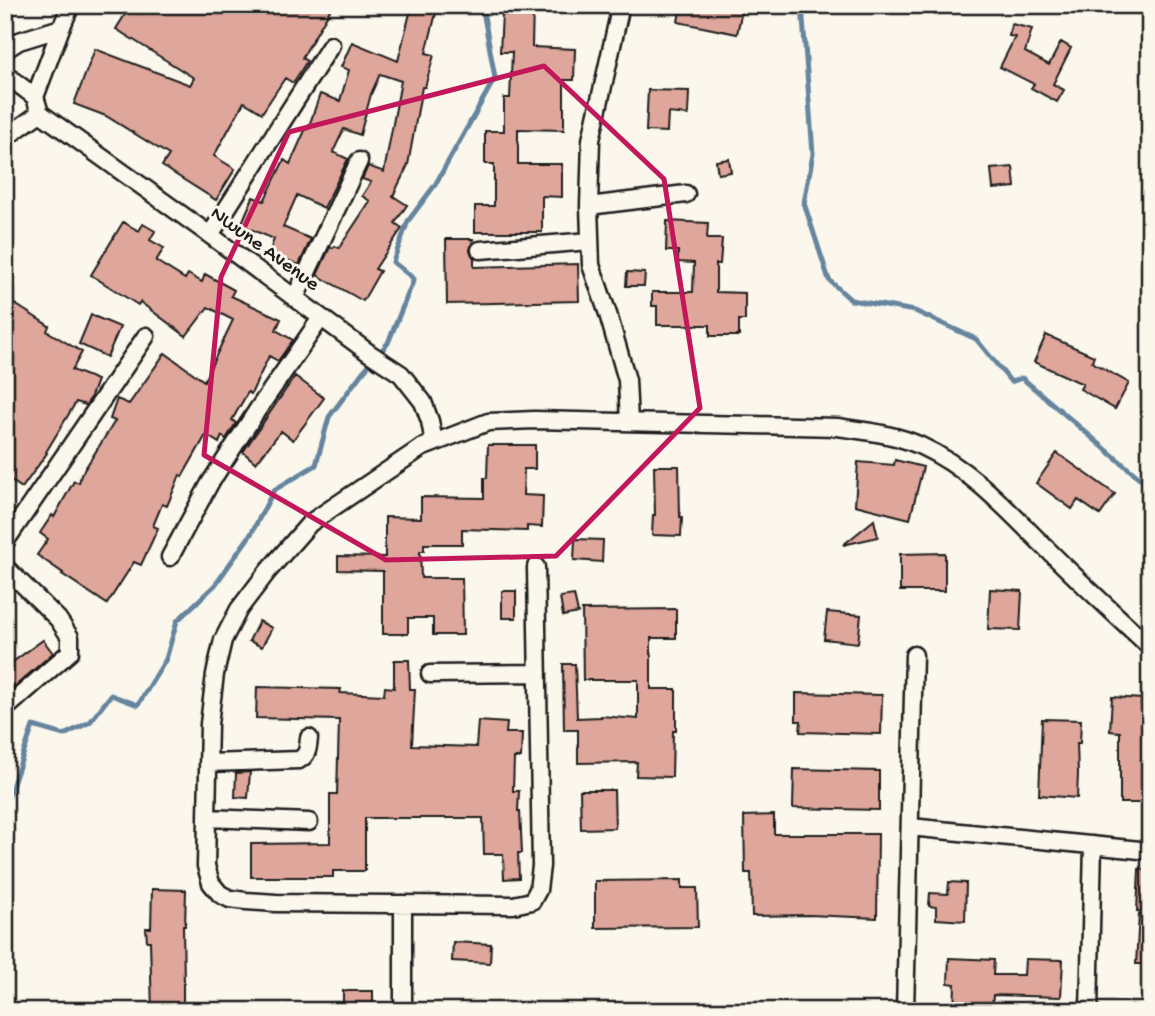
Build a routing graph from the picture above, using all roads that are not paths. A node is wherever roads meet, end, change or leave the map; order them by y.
1 (71, 5) edge
2 (621, 5) edge
3 (61, 27) junction
4 (331, 45) dead end
5 (5, 50) edge
6 (5, 74) edge
7 (35, 97) junction
8 (40, 114) junction
9 (5, 138) edge
10 (359, 161) dead end
11 (686, 194) dead end
12 (589, 206) junction
13 (210, 235) junction
14 (590, 241) junction
15 (480, 250) dead end
16 (295, 298) junction
17 (321, 318) junction
18 (146, 336) dead end
19 (629, 422) junction
20 (434, 443) junction
21 (5, 542) edge
22 (170, 557) dead end
23 (5, 567) edge
24 (536, 567) dead end
25 (1150, 647) edge
26 (914, 655) dead end
27 (538, 673) junction
28 (430, 674) dead end
29 (5, 709) edge
30 (309, 738) dead end
31 (208, 763) junction
32 (207, 818) junction
33 (309, 822) dead end
34 (910, 827) junction
35 (1093, 845) junction
36 (1150, 851) edge
37 (404, 904) junction
38 (403, 1011) edge
39 (905, 1011) edge
40 (1089, 1011) edge

1 - 3 street
2 - 12 street
3 - 5 street
3 - 7 street
4 - 13 street
6 - 7 street
7 - 8 street
8 - 9 street
8 - 13 street, Nwune Avenue
10 - 16 street
11 - 12 street
12 - 14 street
13 - 16 street, Nwune Avenue
14 - 15 street
14 - 19 street
16 - 17 street, Nwune Avenue
17 - 20 street, Nwune Avenue
17 - 22 street
18 - 21 street
19 - 20 street
19 - 25 street
20 - 31 street
23 - 29 street
24 - 27 street
26 - 34 street
27 - 28 street
27 - 37 street
30 - 31 street
31 - 32 street
32 - 33 street
32 - 37 street
34 - 35 street
34 - 39 street
35 - 36 street
35 - 40 street
37 - 38 street

